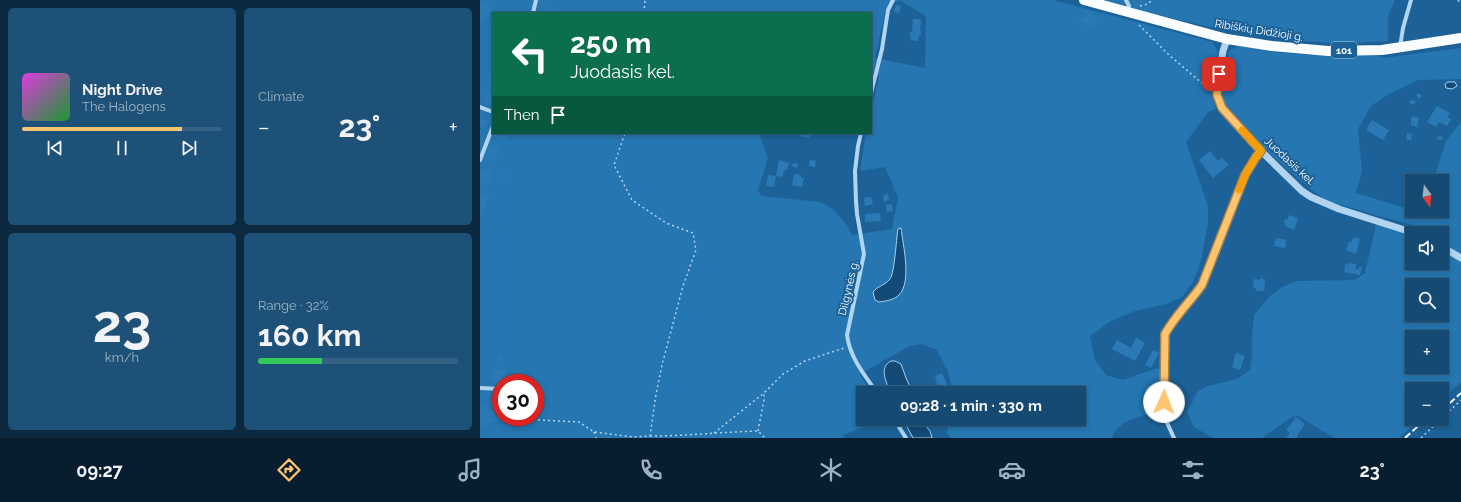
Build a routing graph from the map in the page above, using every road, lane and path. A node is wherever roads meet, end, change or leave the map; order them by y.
1 (536, 0) edge
2 (645, 0) edge
3 (893, 0) edge
4 (1084, 0) edge
5 (1126, 0) edge
6 (1152, 0) edge
7 (1411, 0) edge
8 (1458, 0) edge
9 (1461, 4) edge
10 (1128, 9) junction
11 (533, 12) edge
12 (644, 12) edge
13 (1461, 38) edge
14 (1227, 39) junction
15 (1400, 48) junction
16 (872, 89) edge
17 (1217, 95) junction
18 (480, 107) edge
19 (492, 112) edge
20 (492, 129) edge
21 (625, 134) edge
22 (861, 134) edge
23 (1261, 151) junction
24 (480, 160) edge
25 (1405, 230) edge
26 (1449, 251) edge
27 (1461, 258) edge
28 (849, 347) junction
29 (871, 386) edge
30 (480, 388) edge
31 (492, 389) edge
32 (764, 393) junction
33 (1461, 400) edge
34 (1449, 412) edge
35 (544, 420) edge
36 (898, 426) edge
37 (1434, 426) edge
38 (758, 431) junction
39 (594, 432) junction
40 (714, 433) junction
41 (650, 436) junction
42 (596, 438) edge
43 (765, 438) edge
44 (906, 438) edge
45 (1174, 438) edge
46 (1421, 438) edge

1 - 11 street
2 - 12 path
3 - 16 street
4 - 10 main road, 101
5 - 10 street
6 - 10 path
7 - 15 street
8 - 9 path
10 - 14 main road, Ribiškių Didžioji g. / 101
10 - 17 path
13 - 15 main road, Ribiškių Didžioji g. / 101
14 - 15 main road, Ribiškių Didžioji g. / 101
14 - 17 street
17 - 23 street, Juodasis kel.
18 - 19 street
20 - 24 street
21 - 41 path
22 - 28 street, Dilgynės g.
23 - 25 street, Juodasis kel.
23 - 45 street
26 - 27 street
28 - 29 street, Dilgynės g.
28 - 32 path
30 - 31 street
32 - 38 path
32 - 40 path
33 - 34 path
35 - 39 path
36 - 44 street
37 - 46 path
38 - 40 path
38 - 43 path
39 - 41 path
39 - 42 path
40 - 41 path

